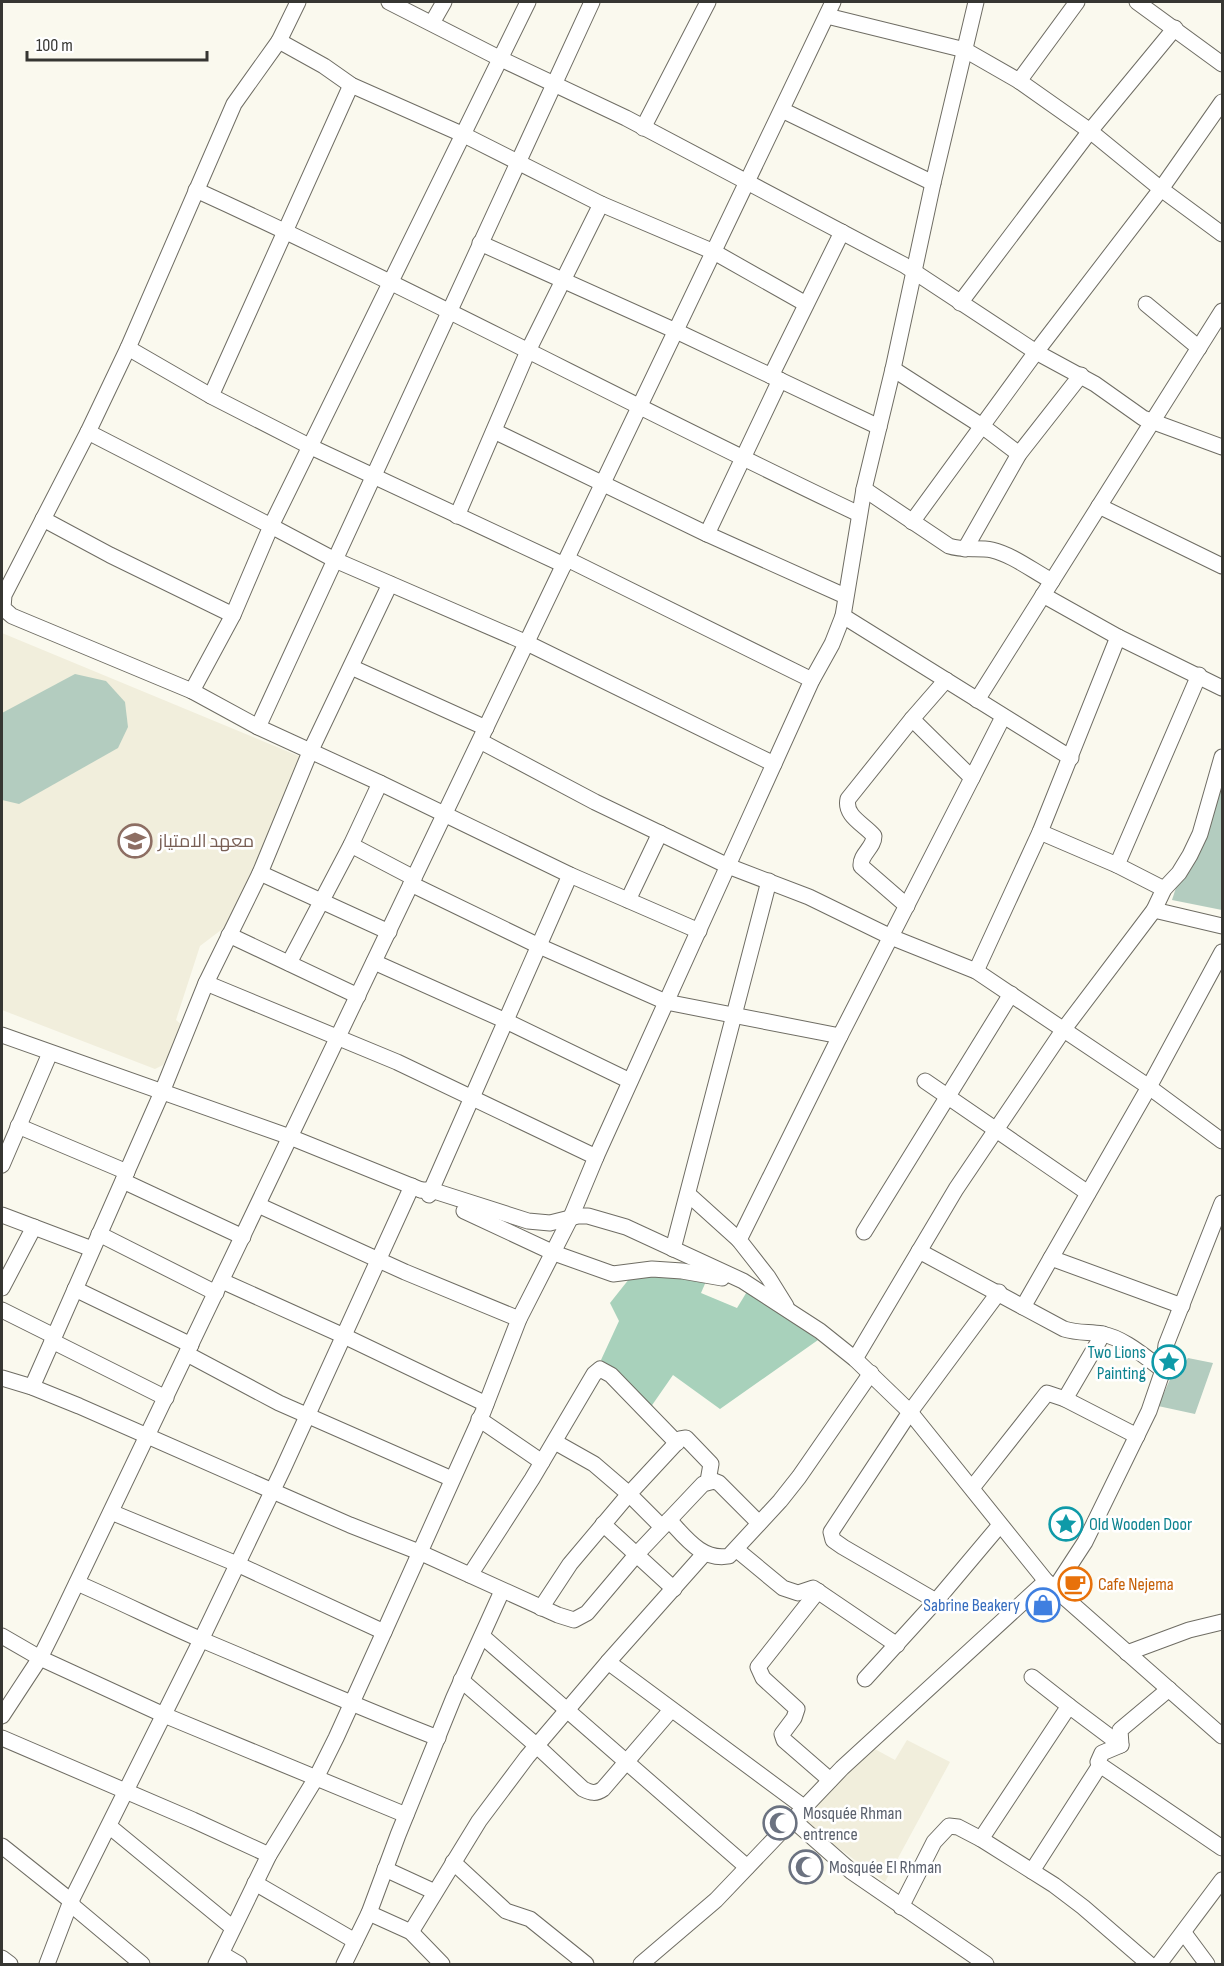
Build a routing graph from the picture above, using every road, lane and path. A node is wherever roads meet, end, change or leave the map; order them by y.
1 (298, 2) edge
2 (388, 2) edge
3 (444, 2) edge
4 (528, 2) edge
5 (592, 2) edge
6 (708, 2) edge
7 (976, 2) edge
8 (1077, 2) edge
9 (1137, 2) edge
10 (830, 9) edge
11 (432, 23) junction
12 (1175, 28) junction
13 (279, 41) junction
14 (965, 51) junction
15 (501, 59) junction
16 (1222, 64) edge
17 (1019, 81) junction
18 (554, 84) junction
19 (351, 85) junction
20 (1222, 102) edge
21 (782, 110) junction
22 (643, 128) junction
23 (1090, 131) junction
24 (464, 135) junction
25 (518, 162) junction
26 (747, 182) junction
27 (933, 183) junction
28 (1161, 189) junction
29 (196, 190) junction
30 (601, 204) junction
31 (286, 231) junction
32 (842, 232) junction
33 (1222, 234) edge
34 (480, 243) junction
35 (714, 252) junction
36 (914, 271) junction
37 (563, 281) junction
38 (390, 282) junction
39 (960, 303) junction
40 (806, 304) junction
41 (1146, 304) dead end
42 (1222, 311) edge
43 (449, 312) junction
44 (676, 331) junction
45 (128, 348) junction
46 (1199, 348) junction
47 (528, 351) junction
48 (1036, 352) junction
49 (893, 369) junction
50 (1081, 375) junction
51 (776, 378) junction
52 (211, 396) junction
53 (639, 408) junction
54 (1153, 421) junction
55 (879, 426) junction
56 (982, 426) junction
57 (494, 431) junction
58 (88, 432) junction
59 (309, 446) junction
60 (1222, 447) edge
61 (1019, 454) junction
62 (742, 459) junction
63 (374, 475) junction
64 (603, 483) junction
65 (864, 489) junction
66 (1099, 506) junction
67 (860, 514) junction
68 (457, 516) junction
69 (43, 519) junction
70 (912, 522) junction
71 (270, 526) junction
72 (707, 534) junction
73 (965, 549) junction
74 (335, 560) junction
75 (566, 562) junction
76 (1222, 566) edge
77 (1052, 581) junction
78 (390, 584) junction
79 (845, 596) junction
80 (1043, 596) junction
81 (233, 615) junction
82 (843, 616) junction
83 (1118, 637) junction
84 (527, 643) junction
85 (351, 667) junction
86 (1199, 675) junction
87 (812, 680) junction
88 (946, 680) junction
89 (1222, 688) edge
90 (192, 691) junction
91 (977, 700) junction
92 (1003, 717) junction
93 (912, 719) junction
94 (258, 727) junction
95 (483, 735) junction
96 (310, 752) junction
97 (1222, 757) edge
98 (1071, 758) junction
99 (774, 764) junction
100 (972, 778) junction
101 (380, 783) junction
102 (445, 814) junction
103 (1040, 832) junction
104 (660, 833) junction
105 (351, 845) junction
106 (1117, 865) junction
107 (728, 866) junction
108 (260, 873) junction
109 (570, 875) junction
110 (413, 881) junction
111 (769, 881) junction
112 (1164, 889) junction
113 (628, 900) junction
114 (322, 901) junction
115 (907, 906) junction
116 (1154, 910) junction
117 (1222, 926) edge
118 (699, 931) junction
119 (388, 932) junction
120 (229, 935) junction
121 (891, 937) junction
122 (539, 946) junction
123 (1222, 952) edge
124 (374, 962) junction
125 (289, 963) junction
126 (976, 971) junction
127 (206, 983) junction
128 (1011, 994) junction
129 (358, 996) junction
130 (666, 1002) junction
131 (734, 1014) junction
132 (506, 1021) junction
133 (1064, 1029) junction
134 (2, 1035) edge
135 (840, 1036) junction
136 (338, 1038) junction
137 (50, 1053) junction
138 (630, 1081) junction
139 (925, 1081) dead end
140 (1149, 1087) junction
141 (162, 1092) junction
142 (472, 1096) junction
143 (948, 1097) junction
144 (18, 1126) junction
145 (996, 1130) junction
146 (290, 1137) junction
147 (1222, 1141) edge
148 (5, 1146) edge
149 (596, 1156) junction
150 (2, 1165) edge
151 (125, 1177) junction
152 (423, 1190) junction
153 (1088, 1193) junction
154 (687, 1194) junction
155 (1222, 1203) edge
156 (258, 1205) junction
157 (2, 1215) edge
158 (571, 1217) junction
159 (34, 1227) junction
160 (864, 1232) dead end
161 (99, 1234) junction
162 (243, 1237) junction
163 (739, 1240) junction
164 (667, 1247) junction
165 (92, 1249) junction
166 (919, 1251) junction
167 (554, 1253) junction
168 (1051, 1258) junction
169 (379, 1261) junction
170 (652, 1269) junction
171 (743, 1281) junction
172 (219, 1287) junction
173 (2, 1288) edge
174 (75, 1289) junction
175 (999, 1292) junction
176 (1182, 1306) junction
177 (1023, 1307) junction
178 (2, 1310) edge
179 (789, 1310) junction
180 (519, 1319) junction
181 (1103, 1334) junction
182 (344, 1336) junction
183 (53, 1338) junction
184 (189, 1349) junction
185 (855, 1359) junction
186 (1163, 1370) junction
187 (871, 1373) junction
188 (2, 1377) edge
189 (32, 1386) junction
190 (166, 1398) junction
191 (1065, 1399) junction
192 (486, 1404) junction
193 (910, 1412) junction
194 (308, 1416) junction
195 (479, 1419) junction
196 (148, 1436) junction
197 (1137, 1436) junction
198 (555, 1442) junction
199 (676, 1443) junction
200 (543, 1462) junction
201 (452, 1479) junction
202 (708, 1481) junction
203 (972, 1488) junction
204 (271, 1491) junction
205 (629, 1494) junction
206 (111, 1512) junction
207 (666, 1523) junction
208 (759, 1523) junction
209 (603, 1524) junction
210 (1000, 1525) junction
211 (736, 1550) junction
212 (419, 1552) junction
213 (704, 1554) junction
214 (636, 1555) junction
215 (237, 1564) junction
216 (470, 1575) junction
217 (77, 1583) junction
218 (1051, 1585) junction
219 (674, 1589) junction
220 (502, 1591) junction
221 (818, 1591) junction
222 (936, 1601) junction
223 (541, 1608) junction
224 (1222, 1622) edge
225 (384, 1632) junction
226 (2, 1636) edge
227 (482, 1636) junction
228 (201, 1640) junction
229 (897, 1645) junction
230 (1127, 1653) junction
231 (40, 1658) junction
232 (608, 1662) junction
233 (1032, 1677) dead end
234 (865, 1679) dead end
235 (461, 1680) junction
236 (1169, 1689) junction
237 (351, 1704) junction
238 (1069, 1706) junction
239 (671, 1710) junction
240 (567, 1711) junction
241 (164, 1714) junction
242 (2, 1716) edge
243 (1222, 1736) edge
244 (2, 1738) edge
245 (438, 1738) junction
246 (1120, 1745) junction
247 (537, 1746) junction
248 (627, 1761) junction
249 (1100, 1765) junction
250 (316, 1779) junction
251 (830, 1780) junction
252 (125, 1791) junction
253 (805, 1808) junction
254 (406, 1815) junction
255 (793, 1820) junction
256 (109, 1826) junction
257 (981, 1839) junction
258 (2, 1846) edge
259 (1222, 1848) edge
260 (270, 1855) junction
261 (453, 1862) junction
262 (747, 1867) junction
263 (385, 1869) junction
264 (1032, 1871) junction
265 (1222, 1880) edge
266 (255, 1883) junction
267 (435, 1892) junction
268 (72, 1900) junction
269 (901, 1907) junction
270 (369, 1913) junction
271 (233, 1928) junction
272 (411, 1932) junction
273 (1184, 1933) junction
274 (355, 1941) junction
275 (2, 1958) edge
276 (219, 1959) edge
277 (10, 1965) edge
278 (47, 1965) edge
279 (142, 1965) edge
280 (239, 1965) edge
281 (344, 1965) edge
282 (442, 1965) edge
283 (586, 1965) edge
284 (641, 1965) edge
285 (986, 1965) edge
286 (1149, 1965) edge
287 (1160, 1965) edge
288 (1207, 1965) edge

1 - 13 street
2 - 11 street
3 - 11 street
4 - 15 street
5 - 18 street
6 - 22 street
7 - 14 street
8 - 17 street
9 - 12 street
10 - 14 street
10 - 21 street
11 - 15 street
12 - 16 street
12 - 23 street
13 - 19 street
13 - 29 street
14 - 17 street
14 - 27 street
15 - 18 street
15 - 24 street
17 - 23 street
18 - 22 street
18 - 25 street
19 - 24 street
19 - 31 street
20 - 28 street
21 - 26 street
21 - 27 street
22 - 26 street
23 - 28 street
23 - 39 street
24 - 25 street
24 - 38 street
25 - 30 street
25 - 34 street
26 - 32 street
26 - 35 street
27 - 36 street
28 - 33 street
28 - 48 street
29 - 31 street
29 - 45 street
30 - 35 street
30 - 37 street
31 - 38 street
31 - 52 street
32 - 36 street
32 - 40 street
34 - 37 street
34 - 43 street
35 - 40 street
35 - 44 street
36 - 39 street
36 - 49 street
37 - 44 street
37 - 47 street
38 - 43 street
38 - 59 street
39 - 48 street
40 - 51 street
41 - 46 street
42 - 46 street
43 - 47 street
43 - 63 street
44 - 51 street
44 - 53 street
45 - 52 street
45 - 58 street
46 - 54 street
47 - 53 street
47 - 57 street
48 - 50 street
48 - 56 street
49 - 55 street
49 - 56 street
50 - 54 street
50 - 61 street
51 - 55 street
51 - 62 street
52 - 59 street
53 - 62 street
53 - 64 street
54 - 60 street
54 - 66 street
55 - 65 street
56 - 61 street
56 - 70 street
57 - 64 street
57 - 68 street
58 - 69 street
58 - 71 street
59 - 63 street
59 - 71 street
61 - 73 street
62 - 67 street
62 - 72 street
63 - 68 street
63 - 74 street
64 - 72 street
64 - 75 street
65 - 67 street
65 - 70 street
66 - 76 street
66 - 77 street
67 - 79 street
68 - 75 street
69 - 81 street
69 - 90 street
70 - 73 street
71 - 74 street
71 - 81 street
72 - 79 street
73 - 77 street
74 - 78 street
74 - 94 street
75 - 84 street
75 - 87 street
77 - 80 street
78 - 84 street
78 - 85 street
79 - 82 street
80 - 83 street
80 - 91 street
81 - 90 street
82 - 87 street
82 - 88 street
83 - 86 street
83 - 98 street
84 - 95 street
84 - 99 street
85 - 95 street
85 - 96 street
86 - 89 street
86 - 106 street
87 - 99 street
88 - 91 street
88 - 93 street
90 - 94 street
91 - 92 street
92 - 98 street
92 - 100 street
93 - 100 street
93 - 115 street
94 - 96 street
95 - 102 street
95 - 104 street
96 - 101 street
96 - 108 street
97 - 112 street
98 - 103 street
99 - 107 street
100 - 115 street
101 - 102 street
101 - 105 street
102 - 109 street
102 - 110 street
103 - 106 street
103 - 126 street
104 - 107 street
104 - 113 street
105 - 110 street
105 - 114 street
106 - 112 street
107 - 111 street
107 - 118 street
108 - 114 street
108 - 120 street
109 - 113 street
109 - 122 street
110 - 119 street
110 - 122 street
111 - 121 street
111 - 131 street
112 - 116 street
113 - 118 street
114 - 119 street
114 - 125 street
115 - 121 street
116 - 117 street
116 - 133 street
118 - 130 street
119 - 124 street
120 - 125 street
120 - 127 street
121 - 126 street
121 - 135 street
122 - 130 street
122 - 132 street
123 - 140 street
124 - 129 street
124 - 132 street
125 - 129 street
126 - 128 street
127 - 136 street
127 - 141 street
128 - 133 street
128 - 143 street
129 - 136 street
130 - 131 street
130 - 138 street
131 - 135 street
131 - 154 street
132 - 138 street
132 - 142 street
133 - 140 street
133 - 145 street
134 - 137 street
135 - 163 street
136 - 142 street
136 - 146 street
137 - 141 street
137 - 144 street
138 - 149 street
139 - 143 street
140 - 147 street
140 - 153 street
141 - 146 street
141 - 151 street
142 - 149 street
142 - 152 street
143 - 145 street
143 - 160 street
144 - 148 street
144 - 151 street
145 - 153 street
145 - 166 street
146 - 152 street
146 - 156 street
148 - 150 street
149 - 158 street
151 - 161 street
151 - 162 street
152 - 158 street
152 - 167 street
152 - 169 street
153 - 168 street
154 - 163 street
154 - 164 street
155 - 176 street
156 - 162 street
156 - 169 street
157 - 159 street
158 - 164 street
158 - 167 street
159 - 165 street
159 - 173 street
161 - 165 street
161 - 172 street
162 - 172 street
163 - 179 street
164 - 170 street
164 - 171 street
165 - 174 street
166 - 175 street
166 - 185 street
167 - 170 street
167 - 180 street
168 - 176 street
168 - 177 street
169 - 180 street
169 - 182 street
170 - 171 street
171 - 179 street
172 - 182 street
172 - 184 street
174 - 183 street
174 - 184 street
175 - 177 street
175 - 193 street
176 - 186 street
177 - 181 street
178 - 183 street
179 - 185 street
180 - 192 street
181 - 186 street
181 - 191 street
182 - 192 street
182 - 194 street
183 - 189 street
183 - 190 street
184 - 190 street
184 - 194 street
185 - 187 street
186 - 197 street
187 - 193 street
187 - 208 street
188 - 189 street
189 - 196 street
190 - 196 street
191 - 197 street
191 - 203 street
192 - 195 street
193 - 203 street
193 - 222 street
194 - 201 street
194 - 204 street
195 - 200 street
195 - 201 street
196 - 204 street
196 - 206 street
197 - 218 street
198 - 199 street
198 - 200 street
198 - 205 street
199 - 202 street
199 - 205 street
200 - 216 street
201 - 212 street
202 - 207 street
202 - 208 street
203 - 210 street
204 - 212 street
204 - 215 street
205 - 207 street
205 - 209 street
206 - 215 street
206 - 217 street
207 - 213 street
207 - 214 street
208 - 211 street
209 - 214 street
209 - 223 street
210 - 218 street
210 - 222 street
211 - 213 street
211 - 221 street
212 - 216 street
212 - 225 street
213 - 219 street
214 - 219 street
214 - 223 street
215 - 225 street
215 - 228 street
216 - 220 street
217 - 228 street
217 - 231 street
218 - 230 street
218 - 251 street
219 - 232 street
220 - 223 street
220 - 227 street
221 - 229 street
221 - 251 street
222 - 229 street
224 - 230 street
225 - 237 street
226 - 231 street
227 - 235 street
227 - 240 street
228 - 237 street
228 - 241 street
229 - 234 street
230 - 236 street
231 - 241 street
231 - 242 street
232 - 239 street
232 - 240 street
233 - 238 street
235 - 245 street
235 - 247 street
236 - 243 street
236 - 246 street
237 - 245 street
237 - 250 street
238 - 246 street
238 - 257 street
239 - 248 street
239 - 253 street
240 - 247 street
240 - 248 street
241 - 250 street
241 - 252 street
244 - 252 street
245 - 254 street
246 - 249 street
247 - 248 street
247 - 261 street
248 - 262 street
249 - 259 street
249 - 264 street
250 - 254 street
250 - 260 street
251 - 253 street
252 - 256 street
252 - 260 street
253 - 255 street
254 - 263 street
255 - 262 street
255 - 269 street
256 - 268 street
256 - 271 street
257 - 264 street
257 - 269 street
258 - 268 street
260 - 266 street
261 - 267 street
261 - 283 street
262 - 284 street
263 - 267 street
263 - 270 street
264 - 286 street
265 - 273 street
266 - 271 street
266 - 274 street
267 - 272 street
268 - 278 street
268 - 279 street
269 - 285 street
270 - 272 street
270 - 274 street
271 - 276 street
272 - 282 street
273 - 287 street
273 - 288 street
274 - 281 street
275 - 277 street
276 - 280 street

